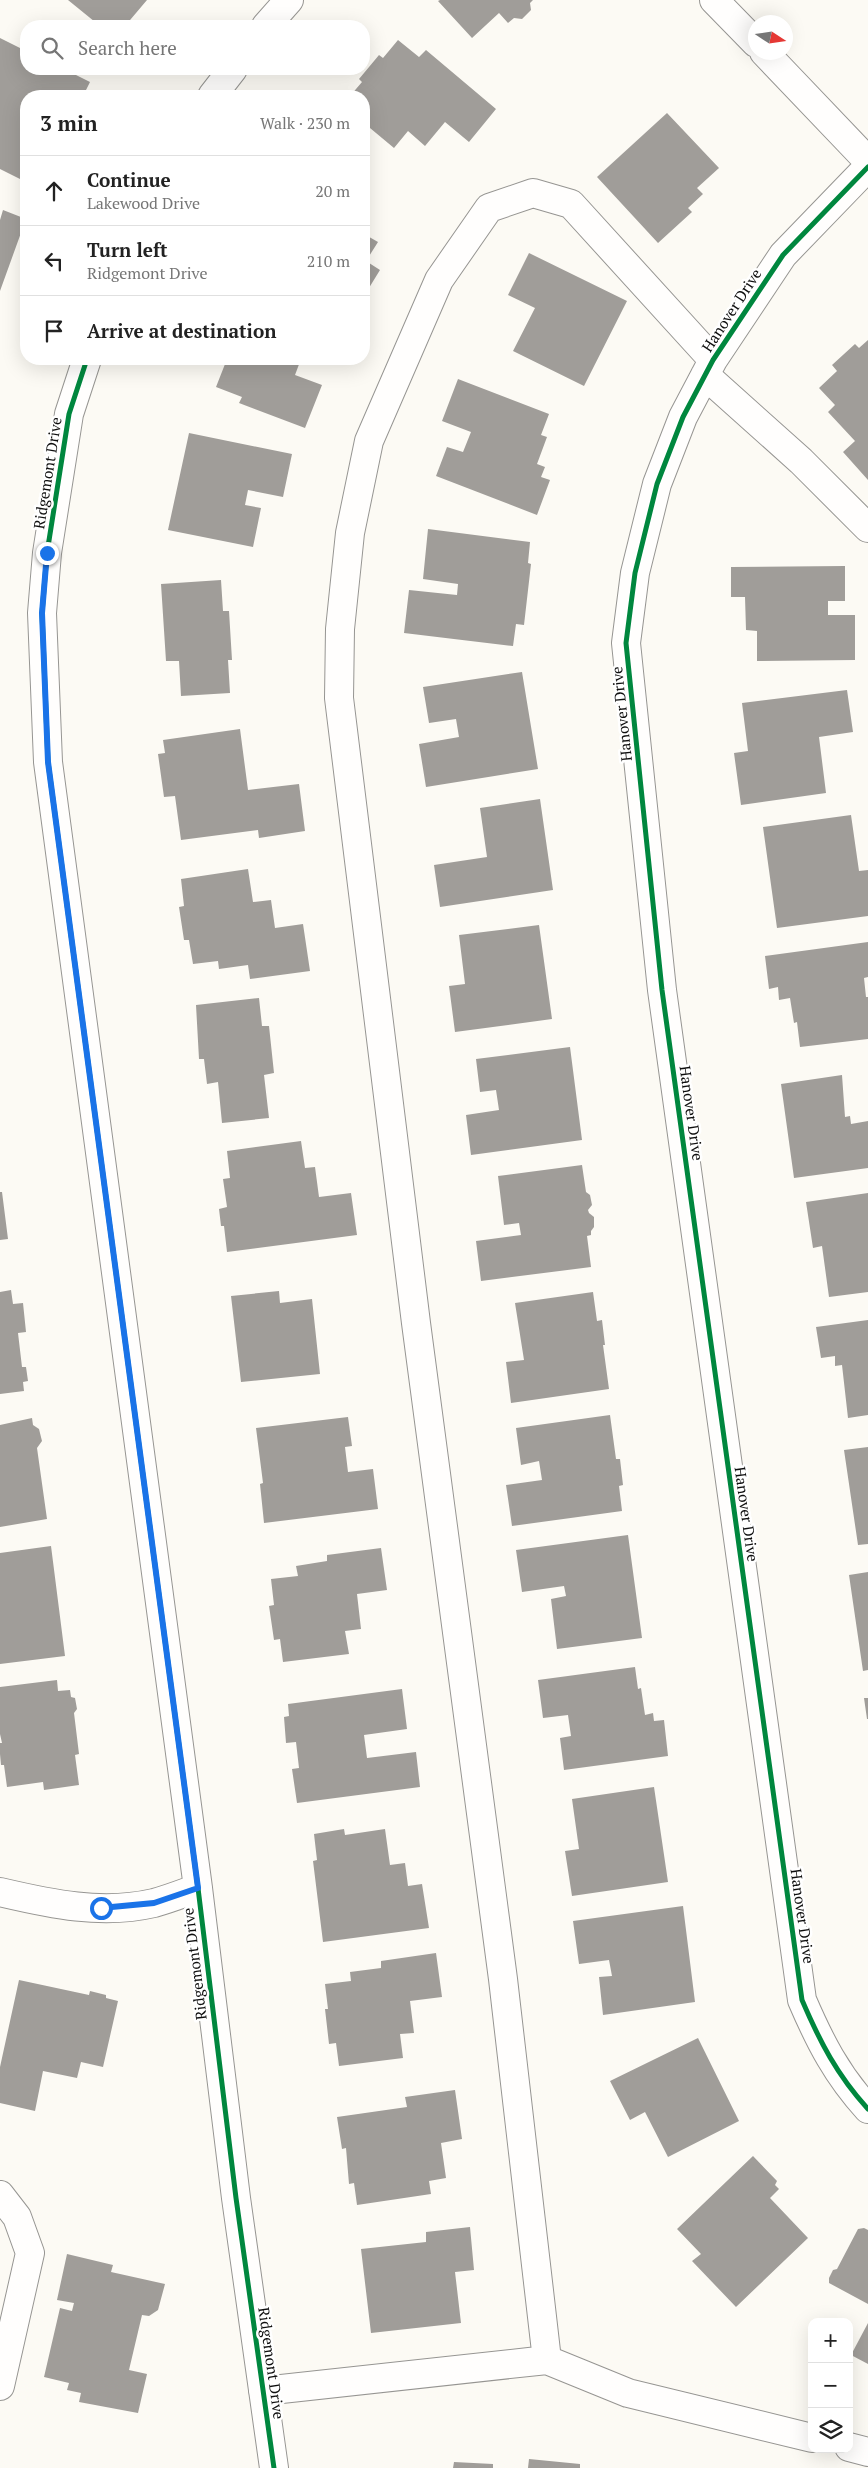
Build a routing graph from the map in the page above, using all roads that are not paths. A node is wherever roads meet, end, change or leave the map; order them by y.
1 (289, 0) edge
2 (714, 0) edge
3 (271, 20) edge
4 (748, 35) edge
5 (772, 60) edge
6 (228, 75) edge
7 (217, 90) edge
8 (868, 161) edge
9 (868, 167) edge
10 (85, 365) edge
11 (709, 368) junction
12 (868, 528) edge
13 (198, 1888) junction
14 (0, 1892) edge
15 (868, 2109) edge
16 (0, 2195) edge
17 (547, 2360) junction
18 (0, 2386) edge
19 (263, 2391) junction
20 (808, 2437) edge
21 (853, 2448) edge
22 (868, 2452) edge
23 (274, 2468) edge

1 - 3 street
2 - 4 street
5 - 8 street
6 - 7 street
9 - 11 street, Hanover Drive
10 - 13 street, Ridgemont Drive
11 - 12 street
11 - 15 street, Hanover Drive
11 - 17 street
13 - 14 street
13 - 19 street, Ridgemont Drive
16 - 18 street
17 - 19 street
17 - 20 street
19 - 23 street, Ridgemont Drive
21 - 22 street

